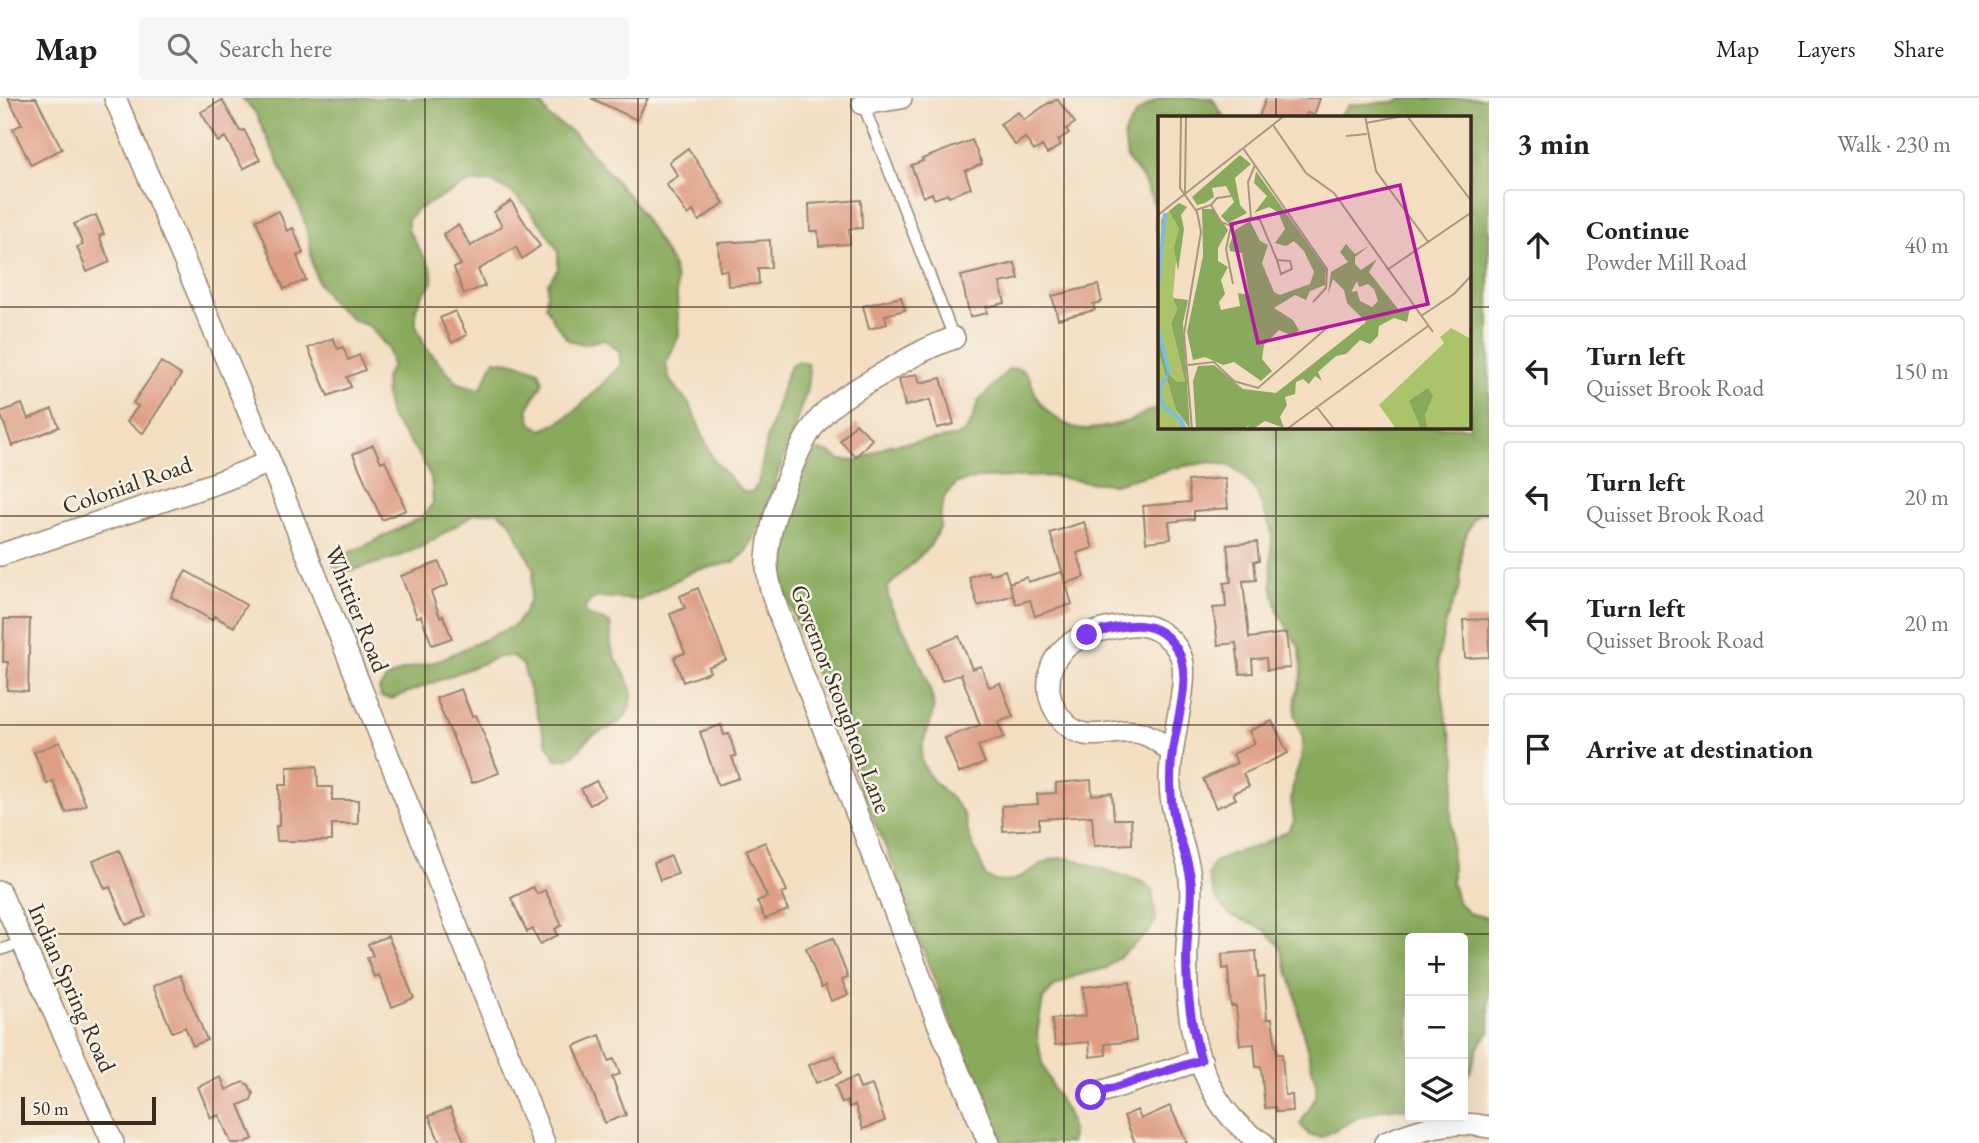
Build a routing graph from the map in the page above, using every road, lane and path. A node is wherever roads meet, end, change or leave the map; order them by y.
1 (114, 98) edge
2 (901, 98) edge
3 (863, 104) joint
4 (954, 338) joint
5 (270, 462) junction
6 (0, 555) edge
7 (1172, 753) junction
8 (0, 893) edge
9 (23, 942) junction
10 (0, 950) edge
11 (1201, 1060) junction
12 (1091, 1095) dead end
13 (1489, 1128) edge
14 (113, 1143) edge
15 (544, 1143) edge
16 (989, 1143) edge
17 (1263, 1143) edge
18 (1385, 1143) edge

1 - 5 street, Whittier Road
2 - 3 street
3 - 4 lane
4 - 16 street, Governor Stoughton Lane
5 - 6 street, Colonial Road
5 - 15 street, Whittier Road
7 - 7 street
7 - 11 street
8 - 9 street, Indian Spring Road
9 - 10 lane
9 - 14 street, Indian Spring Road
11 - 12 street
11 - 17 street
13 - 18 street

